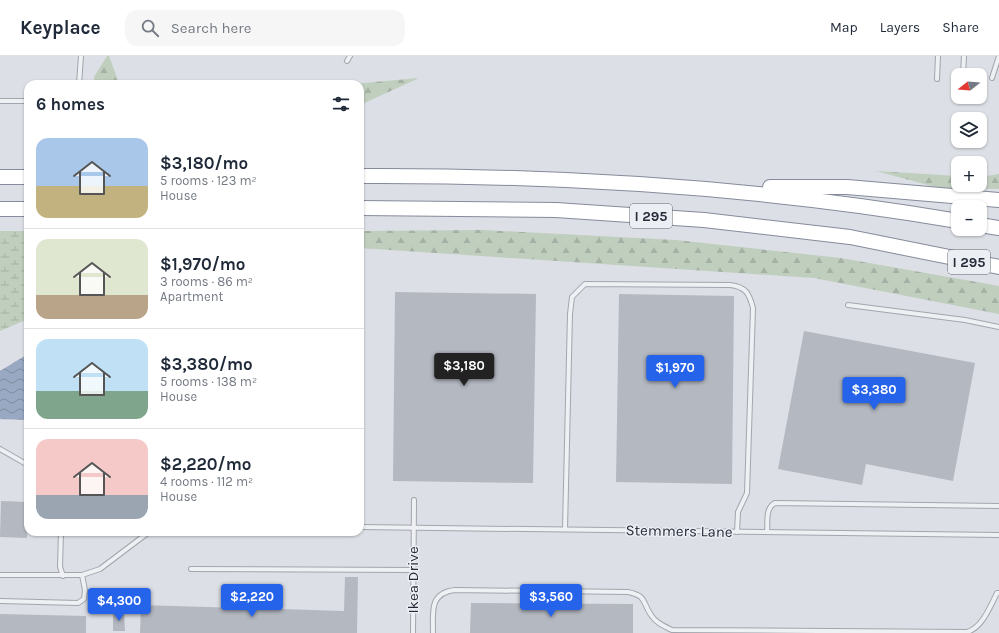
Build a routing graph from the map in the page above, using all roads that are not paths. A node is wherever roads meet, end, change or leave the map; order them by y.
1 (81, 56) edge
2 (350, 56) edge
3 (938, 56) edge
4 (964, 56) edge
5 (999, 56) edge
6 (347, 61) dead end
7 (963, 68) edge
8 (992, 78) dead end
9 (937, 79) dead end
10 (79, 80) edge
11 (0, 101) edge
12 (24, 101) edge
13 (364, 176) edge
14 (0, 177) edge
15 (24, 177) edge
16 (691, 187) junction
17 (999, 200) edge
18 (364, 208) edge
19 (0, 209) edge
20 (24, 209) edge
21 (951, 220) edge
22 (987, 226) edge
23 (999, 228) edge
24 (999, 267) edge
25 (848, 305) dead end
26 (999, 327) edge
27 (0, 449) edge
28 (24, 463) edge
29 (414, 500) dead end
30 (999, 506) edge
31 (364, 527) edge
32 (414, 528) junction
33 (565, 529) junction
34 (737, 532) junction
35 (767, 532) junction
36 (999, 535) edge
37 (61, 536) edge
38 (144, 536) edge
39 (191, 569) dead end
40 (414, 570) junction
41 (0, 575) edge
42 (82, 575) junction
43 (63, 576) junction
44 (999, 593) edge
45 (0, 600) edge
46 (413, 633) edge
47 (433, 633) edge

1 - 10 lane
2 - 6 lane
3 - 9 lane
4 - 7 lane
5 - 8 lane
11 - 12 lane
13 - 16 highway, I 295
14 - 15 highway
16 - 17 highway
16 - 21 highway, I 295
18 - 24 highway, I 295
19 - 20 highway
22 - 23 highway
25 - 26 lane
27 - 28 lane
29 - 32 lane, Ikea Drive
30 - 35 lane
31 - 32 lane, Stemmers Lane
32 - 33 lane, Stemmers Lane
32 - 40 lane, Ikea Drive
33 - 34 lane, Stemmers Lane
33 - 34 lane
34 - 35 lane, Stemmers Lane
35 - 36 lane, Stemmers Lane
37 - 43 lane
38 - 42 lane
39 - 40 lane
40 - 46 lane, Ikea Drive
41 - 43 lane
42 - 43 lane
42 - 45 lane
44 - 47 lane

